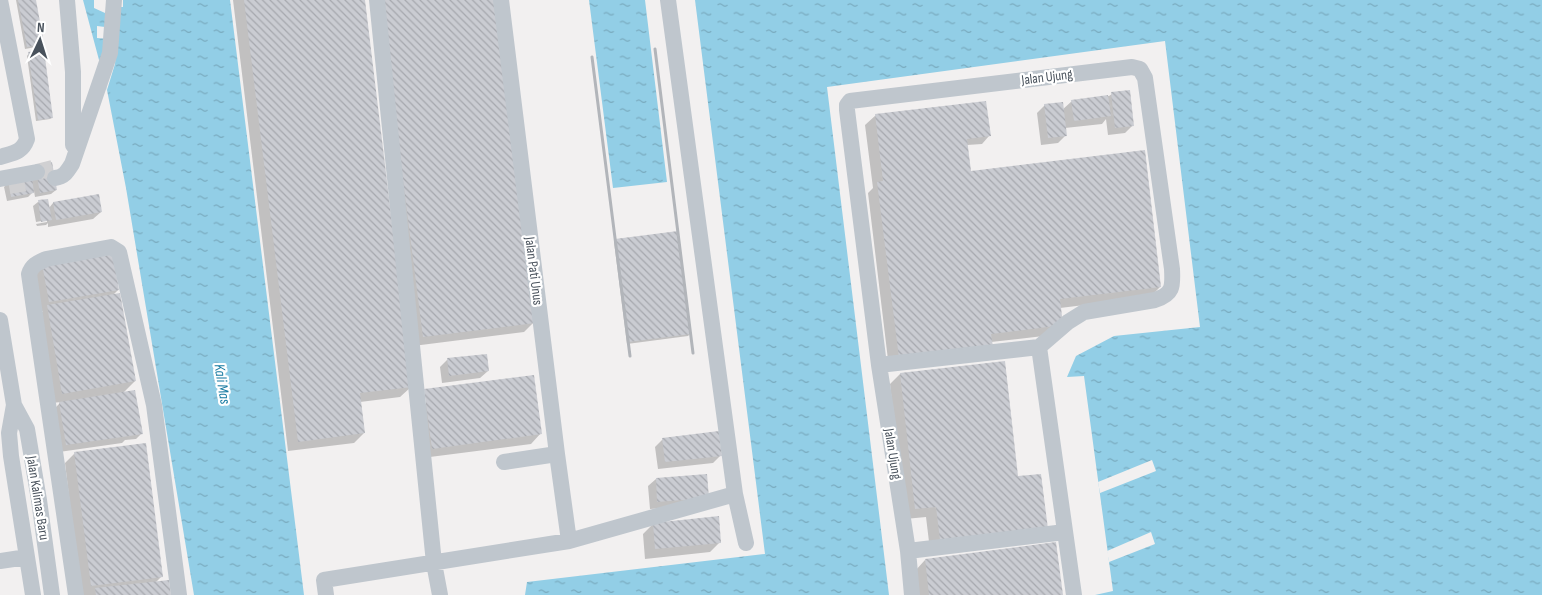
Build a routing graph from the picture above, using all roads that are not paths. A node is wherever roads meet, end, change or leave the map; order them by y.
1 (0, 0) edge
2 (67, 0) edge
3 (114, 0) edge
4 (377, 0) edge
5 (501, 0) edge
6 (668, 0) edge
7 (0, 157) edge
8 (72, 161) junction
9 (54, 173) tunnel mouth
10 (36, 178) tunnel mouth
11 (3, 184) edge
12 (0, 320) edge
13 (1039, 346) junction
14 (880, 365) junction
15 (14, 405) junction
16 (557, 454) junction
17 (504, 462) dead end
18 (6, 468) edge
19 (735, 494) junction
20 (1065, 532) junction
21 (569, 541) junction
22 (746, 543) dead end
23 (908, 551) junction
24 (28, 557) junction
25 (0, 560) edge
26 (434, 563) junction
27 (325, 587) edge
28 (33, 595) edge
29 (52, 595) edge
30 (76, 595) edge
31 (179, 595) edge
32 (440, 595) edge
33 (912, 595) edge
34 (1074, 595) edge

1 - 7 street
2 - 8 street
3 - 8 street
4 - 26 street
5 - 16 street, Jalan Pati Unus
6 - 19 street
8 - 9 street
10 - 11 street
12 - 15 street, Jalan Kalimas Baru
13 - 14 street
13 - 14 street, Jalan Ujung
13 - 20 street
14 - 23 street, Jalan Ujung
15 - 18 street, Jalan Kalimas Baru
15 - 29 street, Jalan Kalimas Baru
16 - 17 street
16 - 21 street, Jalan Pati Unus
18 - 24 street, Jalan Kalimas Baru
19 - 21 street
19 - 22 street
20 - 23 street
20 - 34 street
21 - 26 street
23 - 33 street, Jalan Ujung
24 - 25 street
24 - 28 street, Jalan Kalimas Baru
26 - 27 street
26 - 32 street
30 - 31 street

